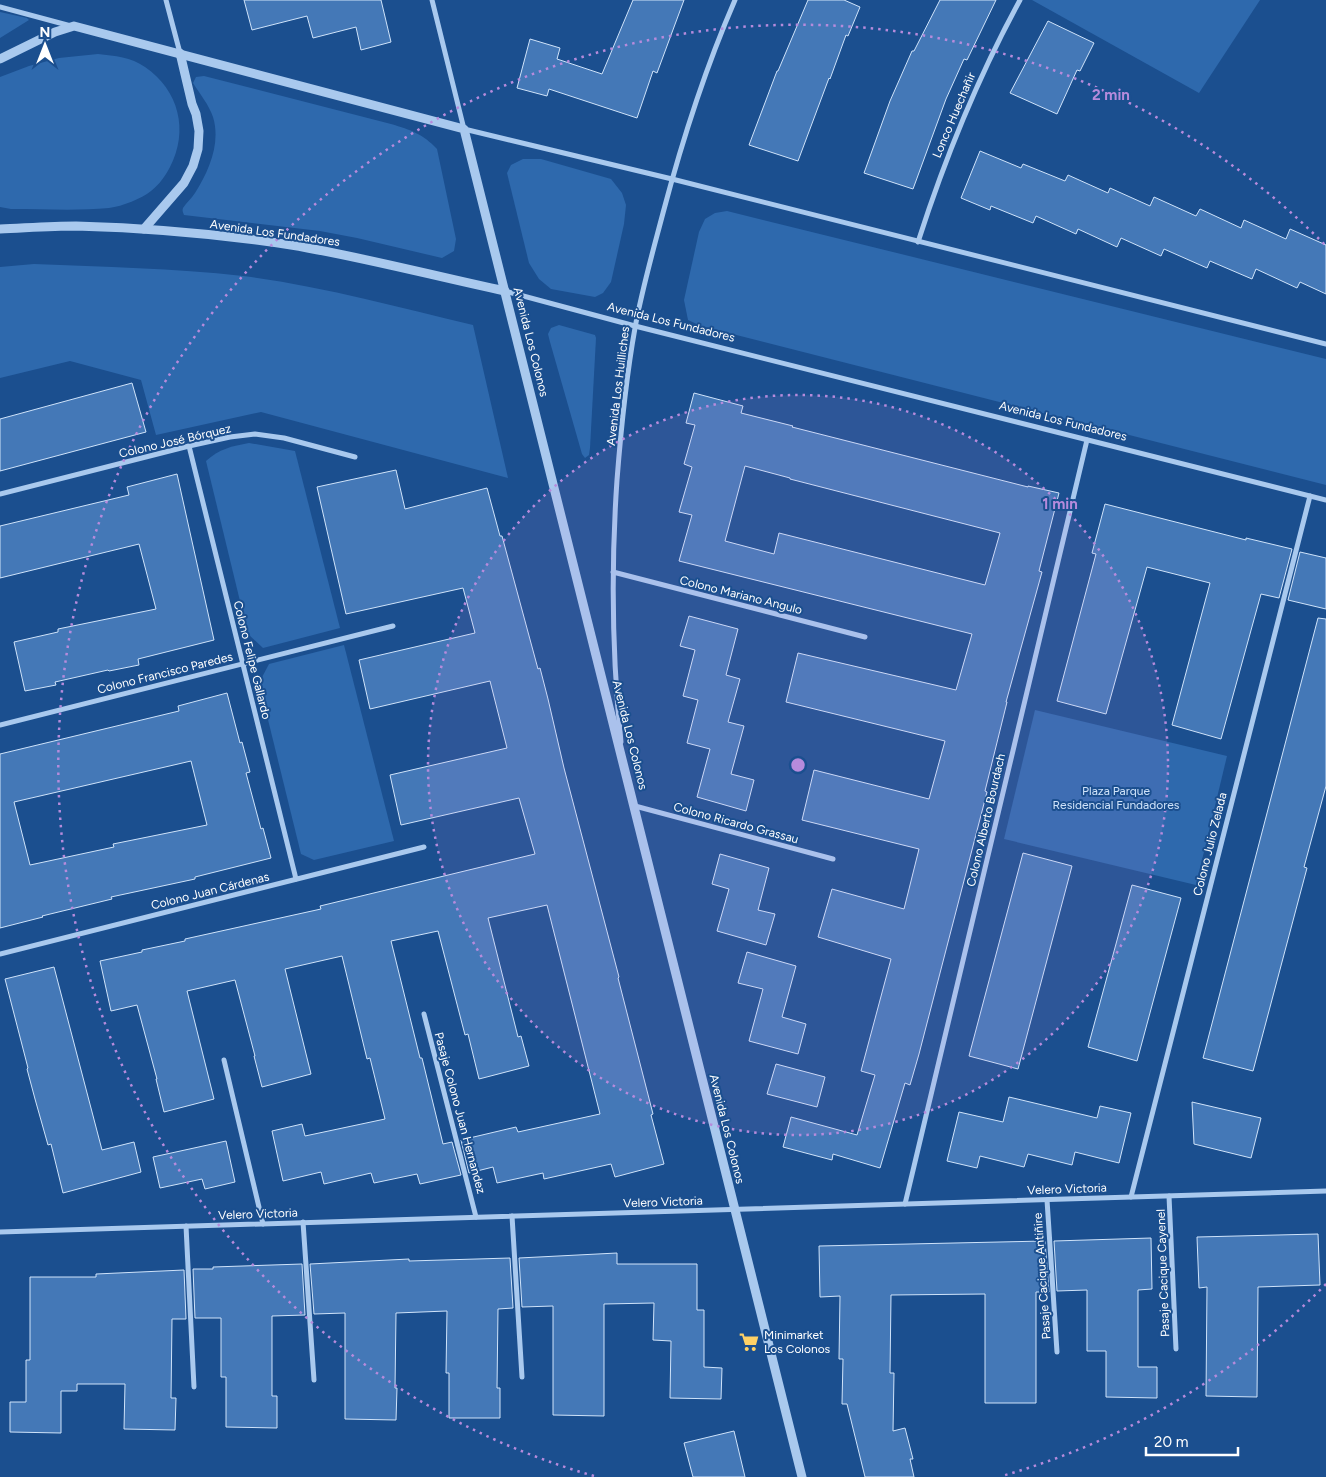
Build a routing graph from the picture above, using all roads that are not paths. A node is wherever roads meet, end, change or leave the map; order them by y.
1 (166, 0) edge
2 (432, 0) edge
3 (735, 0) edge
4 (1020, 0) edge
5 (0, 7) edge
6 (74, 26) junction
7 (180, 53) junction
8 (0, 59) edge
9 (464, 129) junction
10 (672, 180) junction
11 (0, 229) edge
12 (144, 229) junction
13 (918, 242) junction
14 (506, 291) junction
15 (635, 326) junction
16 (1326, 344) edge
17 (1087, 440) junction
18 (189, 446) junction
19 (355, 457) dead end
20 (0, 494) edge
21 (1310, 496) junction
22 (1326, 500) edge
23 (613, 572) junction
24 (393, 626) dead end
25 (865, 637) dead end
26 (243, 664) junction
27 (0, 725) edge
28 (623, 759) junction
29 (635, 806) junction
30 (424, 847) dead end
31 (833, 859) dead end
32 (296, 879) junction
33 (0, 954) edge
34 (424, 1014) dead end
35 (224, 1060) dead end
36 (1326, 1192) edge
37 (1169, 1196) junction
38 (1131, 1197) junction
39 (1047, 1200) junction
40 (906, 1204) junction
41 (734, 1210) junction
42 (512, 1216) junction
43 (476, 1217) junction
44 (303, 1222) junction
45 (263, 1224) junction
46 (186, 1226) junction
47 (0, 1232) edge
48 (1176, 1349) dead end
49 (1057, 1352) dead end
50 (522, 1377) dead end
51 (314, 1380) dead end
52 (194, 1387) dead end
53 (802, 1477) edge

1 - 7 street
2 - 9 street, Avenida Los Colonos
3 - 10 street, Avenida Los Huilliches
4 - 13 street, Lonco Huechañir
5 - 6 street
6 - 7 street
6 - 8 street
7 - 9 street
7 - 12 street
9 - 10 street
9 - 14 street, Avenida Los Colonos
10 - 13 street
10 - 15 street, Avenida Los Huilliches
11 - 12 street, Avenida Los Fundadores
12 - 14 street, Avenida Los Fundadores
13 - 16 street
14 - 15 street, Avenida Los Fundadores
14 - 28 street, Avenida Los Colonos
15 - 17 street, Avenida Los Fundadores
15 - 23 street, Avenida Los Huilliches
17 - 21 street, Avenida Los Fundadores
17 - 40 street, Colono Alberto Bourdach
18 - 19 street, Colono José Bórquez
18 - 20 street, Colono José Bórquez
18 - 26 street, Colono Felipe Gallardo
21 - 22 street, Avenida Los Fundadores
21 - 38 street, Colono Julio Zelada
23 - 25 street, Colono Mariano Angulo
23 - 28 street, Avenida Los Huilliches
24 - 26 street, Colono Francisco Paredes
26 - 27 street, Colono Francisco Paredes
26 - 32 street, Colono Felipe Gallardo
28 - 29 street, Avenida Los Colonos
29 - 31 street, Colono Ricardo Grassau
29 - 41 street, Avenida Los Colonos
30 - 32 street, Colono Juan Cárdenas
32 - 33 street, Colono Juan Cárdenas
34 - 43 street, Pasaje Colono Juan Hernandez
35 - 45 street
36 - 37 street, Velero Victoria
37 - 38 street, Velero Victoria
37 - 48 street, Pasaje Cacique Cayenel
38 - 39 street, Velero Victoria
39 - 40 street, Velero Victoria
39 - 49 street, Pasaje Cacique Antiñire
40 - 41 street, Velero Victoria
41 - 42 street, Velero Victoria
41 - 53 street, Avenida Los Colonos
42 - 43 street, Velero Victoria
42 - 50 street
43 - 44 street, Velero Victoria
44 - 45 street, Velero Victoria
44 - 51 street
45 - 46 street, Velero Victoria
46 - 47 street, Velero Victoria
46 - 52 street

